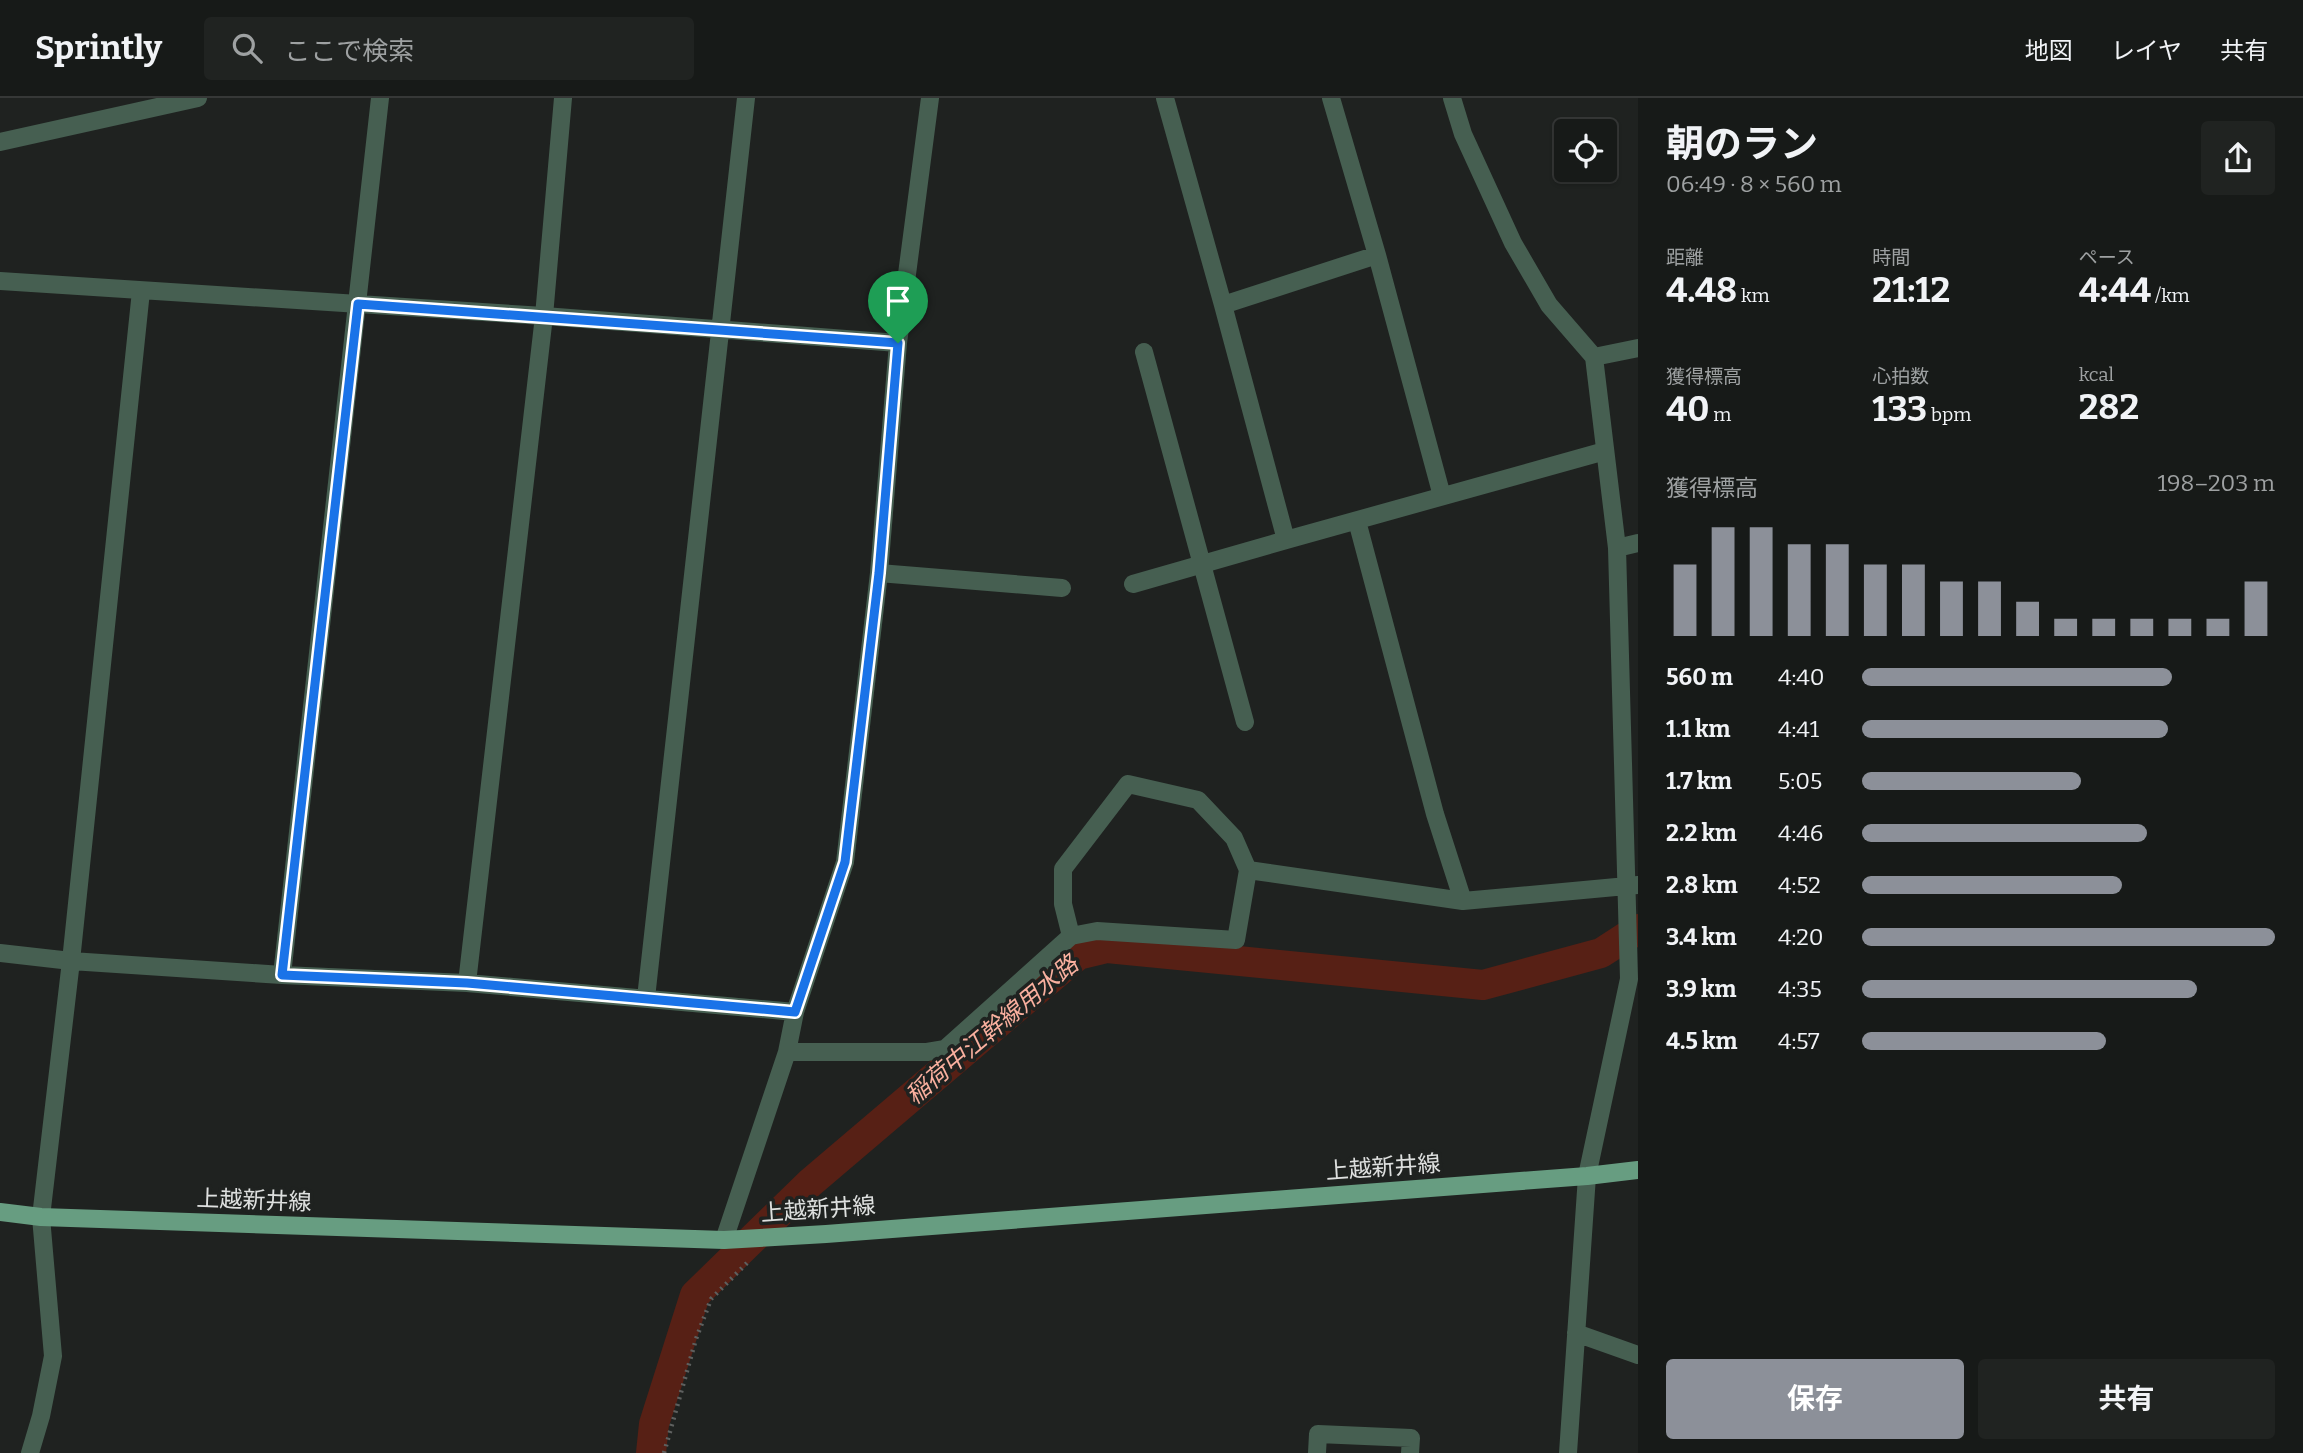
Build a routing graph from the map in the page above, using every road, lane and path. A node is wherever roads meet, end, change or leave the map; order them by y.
1 (198, 98) edge
2 (380, 98) edge
3 (563, 98) edge
4 (746, 98) edge
5 (930, 98) edge
6 (1165, 98) edge
7 (1331, 98) edge
8 (1452, 98) edge
9 (0, 142) edge
10 (1377, 256) junction
11 (0, 281) edge
12 (141, 290) junction
13 (358, 304) junction
14 (1223, 305) junction
15 (544, 316) junction
16 (722, 330) junction
17 (898, 343) junction
18 (1638, 348) edge
19 (1144, 352) dead end
20 (1594, 357) junction
21 (1605, 451) junction
22 (1442, 496) junction
23 (1357, 521) junction
24 (1286, 540) junction
25 (1638, 543) edge
26 (1617, 548) junction
27 (1201, 563) junction
28 (879, 573) junction
29 (1133, 584) dead end
30 (1062, 588) dead end
31 (1245, 722) dead end
32 (1631, 736) edge
33 (1248, 870) junction
34 (1633, 886) edge
35 (1463, 901) junction
36 (1071, 936) junction
37 (0, 953) edge
38 (71, 961) junction
39 (282, 975) junction
40 (1633, 979) edge
41 (467, 983) junction
42 (646, 998) junction
43 (795, 1012) junction
44 (787, 1052) junction
45 (1638, 1170) edge
46 (1587, 1176) junction
47 (0, 1212) edge
48 (41, 1217) junction
49 (774, 1236) junction
50 (724, 1240) junction
51 (1576, 1333) junction
52 (1638, 1355) edge
53 (30, 1453) edge
54 (664, 1453) edge
55 (1317, 1453) edge
56 (1410, 1453) edge
57 (1568, 1453) edge

1 - 9 street
2 - 13 street
3 - 15 street
4 - 16 street
5 - 17 street
6 - 14 street
7 - 10 street
8 - 20 street
10 - 14 street
10 - 22 street
11 - 12 street
12 - 13 street
12 - 38 street
13 - 15 street
13 - 39 street
14 - 24 street
15 - 16 street
15 - 41 street
16 - 17 street
16 - 42 street
17 - 28 street
18 - 20 street
19 - 27 street
20 - 21 street
21 - 22 street
21 - 26 street
22 - 23 street
23 - 24 street
23 - 35 street
24 - 27 street
25 - 26 street
26 - 32 street
27 - 29 street
27 - 31 street
28 - 30 street
28 - 43 street
32 - 34 street
33 - 35 street
33 - 36 street
33 - 36 street
34 - 35 street
34 - 40 street
36 - 44 street
37 - 38 street
38 - 39 street
38 - 48 street
39 - 41 street
40 - 46 street
41 - 42 street
42 - 43 street
43 - 44 street
44 - 50 street
45 - 46 main road, 上越新井線
46 - 49 main road, 上越新井線
46 - 51 street
47 - 48 main road, 上越新井線
48 - 50 main road, 上越新井線
48 - 53 street
49 - 50 main road, 上越新井線
49 - 54 path
51 - 52 street
51 - 57 street
55 - 56 street

